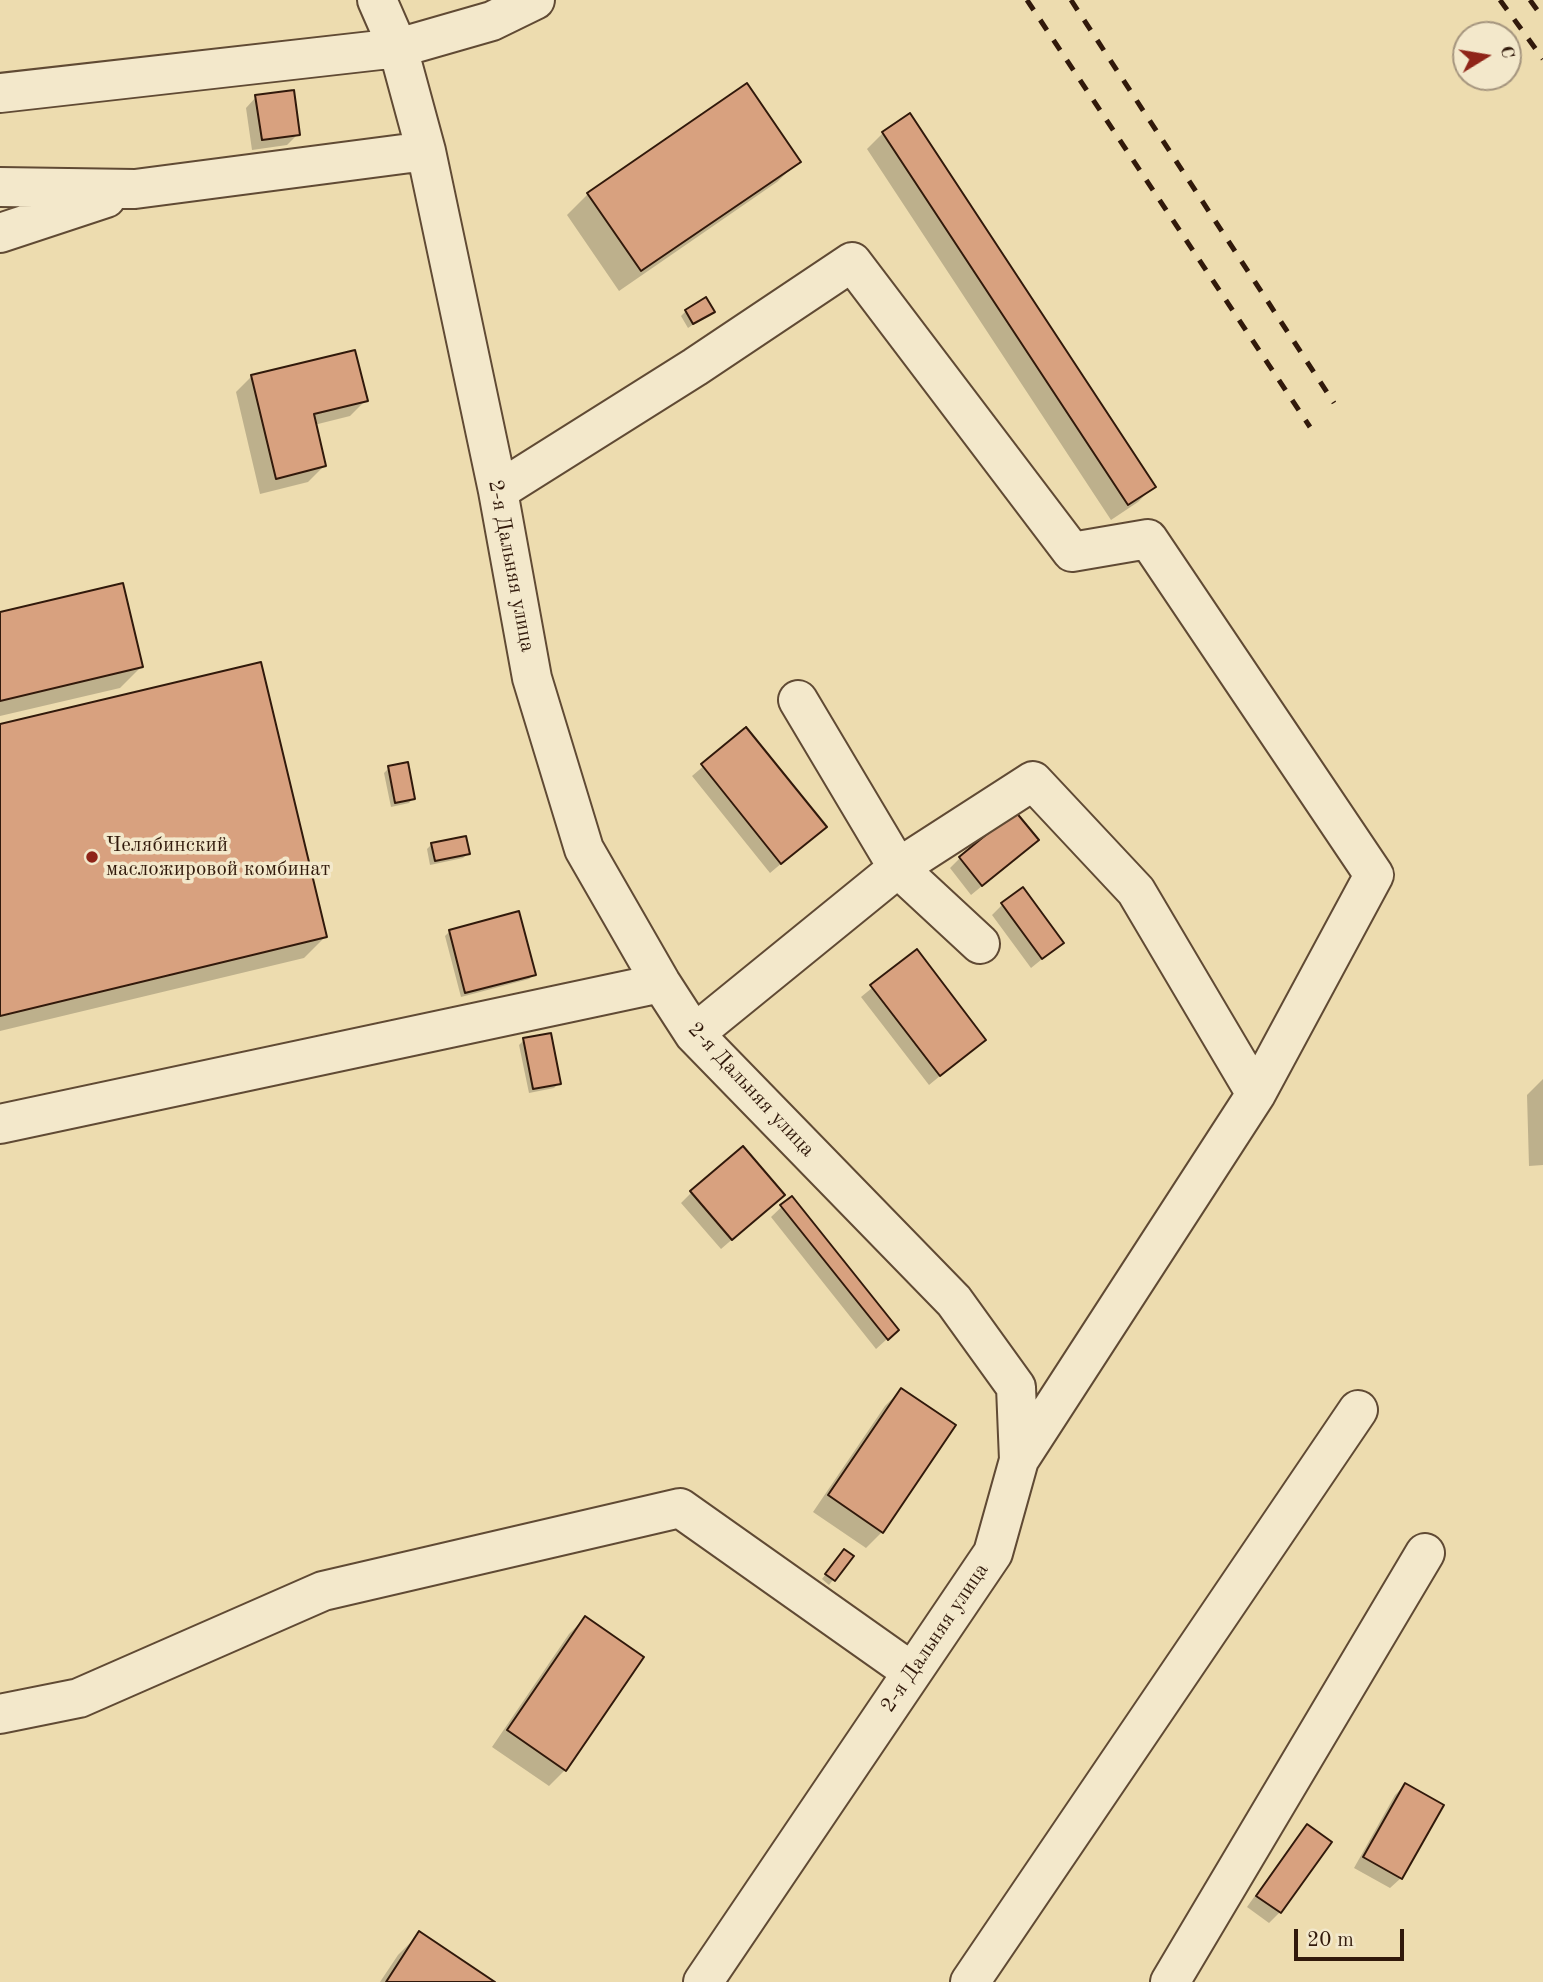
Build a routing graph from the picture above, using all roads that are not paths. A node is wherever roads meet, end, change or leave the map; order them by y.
1 (377, 0) edge
2 (535, 0) edge
3 (398, 48) junction
4 (0, 93) edge
5 (426, 151) junction
6 (0, 187) edge
7 (135, 188) junction
8 (0, 233) edge
9 (498, 491) junction
10 (798, 700) dead end
11 (898, 868) junction
12 (980, 944) dead end
13 (661, 983) junction
14 (694, 1034) junction
15 (1256, 1094) junction
16 (0, 1125) edge
17 (1358, 1410) dead end
18 (1020, 1460) junction
19 (1425, 1553) dead end
20 (912, 1672) junction
21 (0, 1714) edge
22 (704, 1982) edge
23 (970, 1982) edge
24 (1170, 1982) edge

1 - 3 street, 2-я Дальняя улица
2 - 3 street
3 - 4 street
3 - 5 street, 2-я Дальняя улица
5 - 7 street
5 - 9 street, 2-я Дальняя улица
6 - 7 street
7 - 8 street
9 - 13 street, 2-я Дальняя улица
9 - 15 street
10 - 11 street
11 - 12 street
11 - 14 street
11 - 15 street
13 - 14 street, 2-я Дальняя улица
13 - 16 street
14 - 18 street, 2-я Дальняя улица
15 - 18 street
17 - 23 street
18 - 20 street, 2-я Дальняя улица
19 - 24 street
20 - 21 street
20 - 22 street, 2-я Дальняя улица

